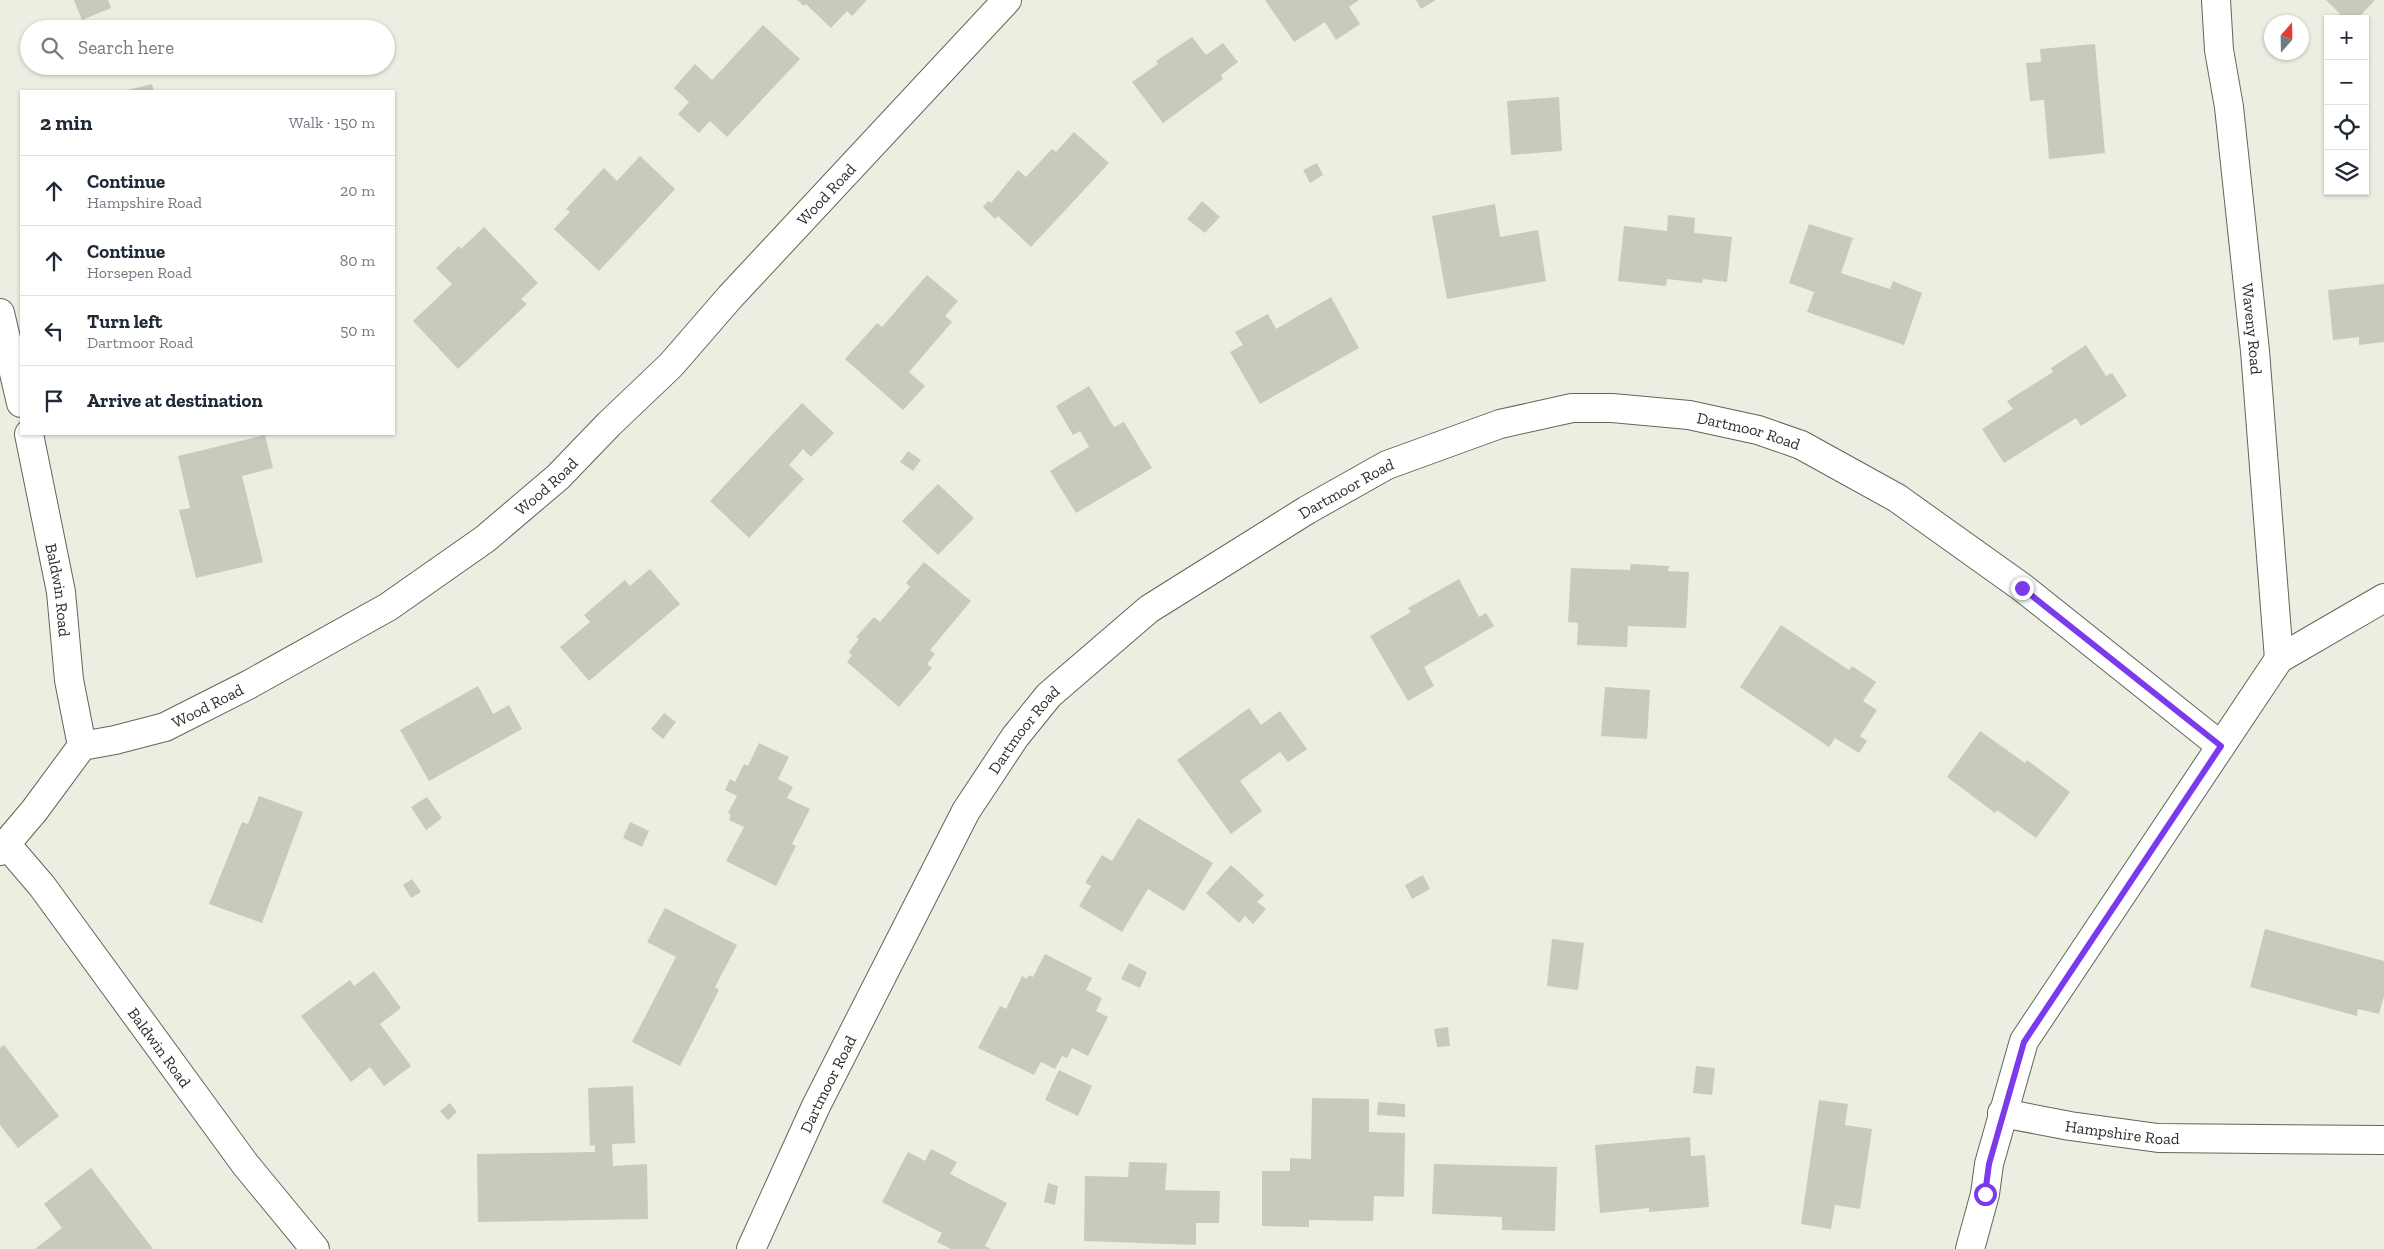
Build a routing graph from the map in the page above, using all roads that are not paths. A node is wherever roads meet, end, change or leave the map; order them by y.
1 (1007, 0) edge
2 (2216, 0) edge
3 (0, 313) edge
4 (20, 399) edge
5 (28, 435) edge
6 (2384, 598) edge
7 (2279, 658) junction
8 (82, 746) junction
9 (2221, 746) junction
10 (3, 848) edge
11 (2002, 1113) junction
12 (2384, 1140) edge
13 (315, 1249) edge
14 (751, 1249) edge
15 (1970, 1249) edge

1 - 8 street, Wood Road
2 - 7 street, Waveny Road
3 - 4 street
5 - 8 street, Baldwin Road
6 - 7 street
7 - 9 street
8 - 10 street
9 - 11 street
9 - 14 street, Dartmoor Road
10 - 13 street, Baldwin Road
11 - 12 street, Hampshire Road
11 - 15 street

